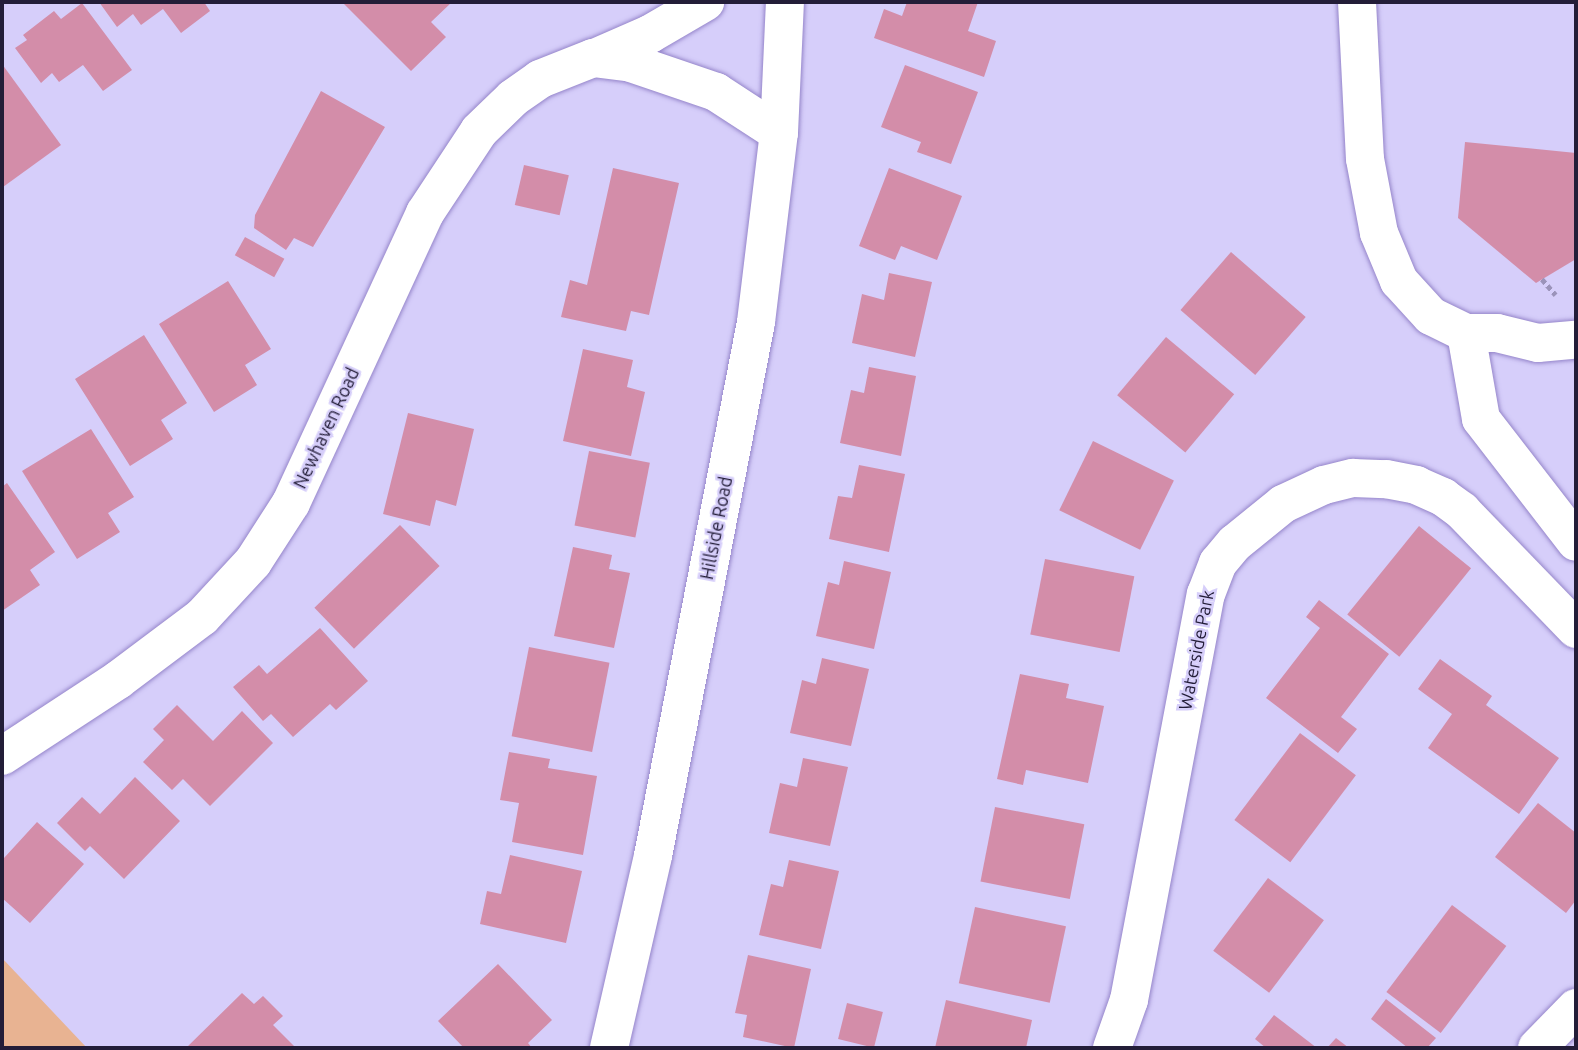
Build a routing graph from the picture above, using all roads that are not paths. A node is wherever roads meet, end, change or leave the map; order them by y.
1 (705, 2) edge
2 (785, 2) edge
3 (1357, 2) edge
4 (593, 58) junction
5 (779, 133) junction
6 (1466, 333) junction
7 (1576, 340) edge
8 (1576, 542) edge
9 (1576, 629) edge
10 (2, 756) edge
11 (1576, 1008) edge
12 (609, 1048) edge
13 (1112, 1048) edge
14 (1537, 1048) edge

1 - 4 street, Newhaven Road
2 - 5 street, Hillside Road
3 - 6 street
4 - 5 street
4 - 10 street, Newhaven Road
5 - 12 street, Hillside Road
6 - 7 street
6 - 8 street
9 - 13 street, Waterside Park
11 - 14 street

